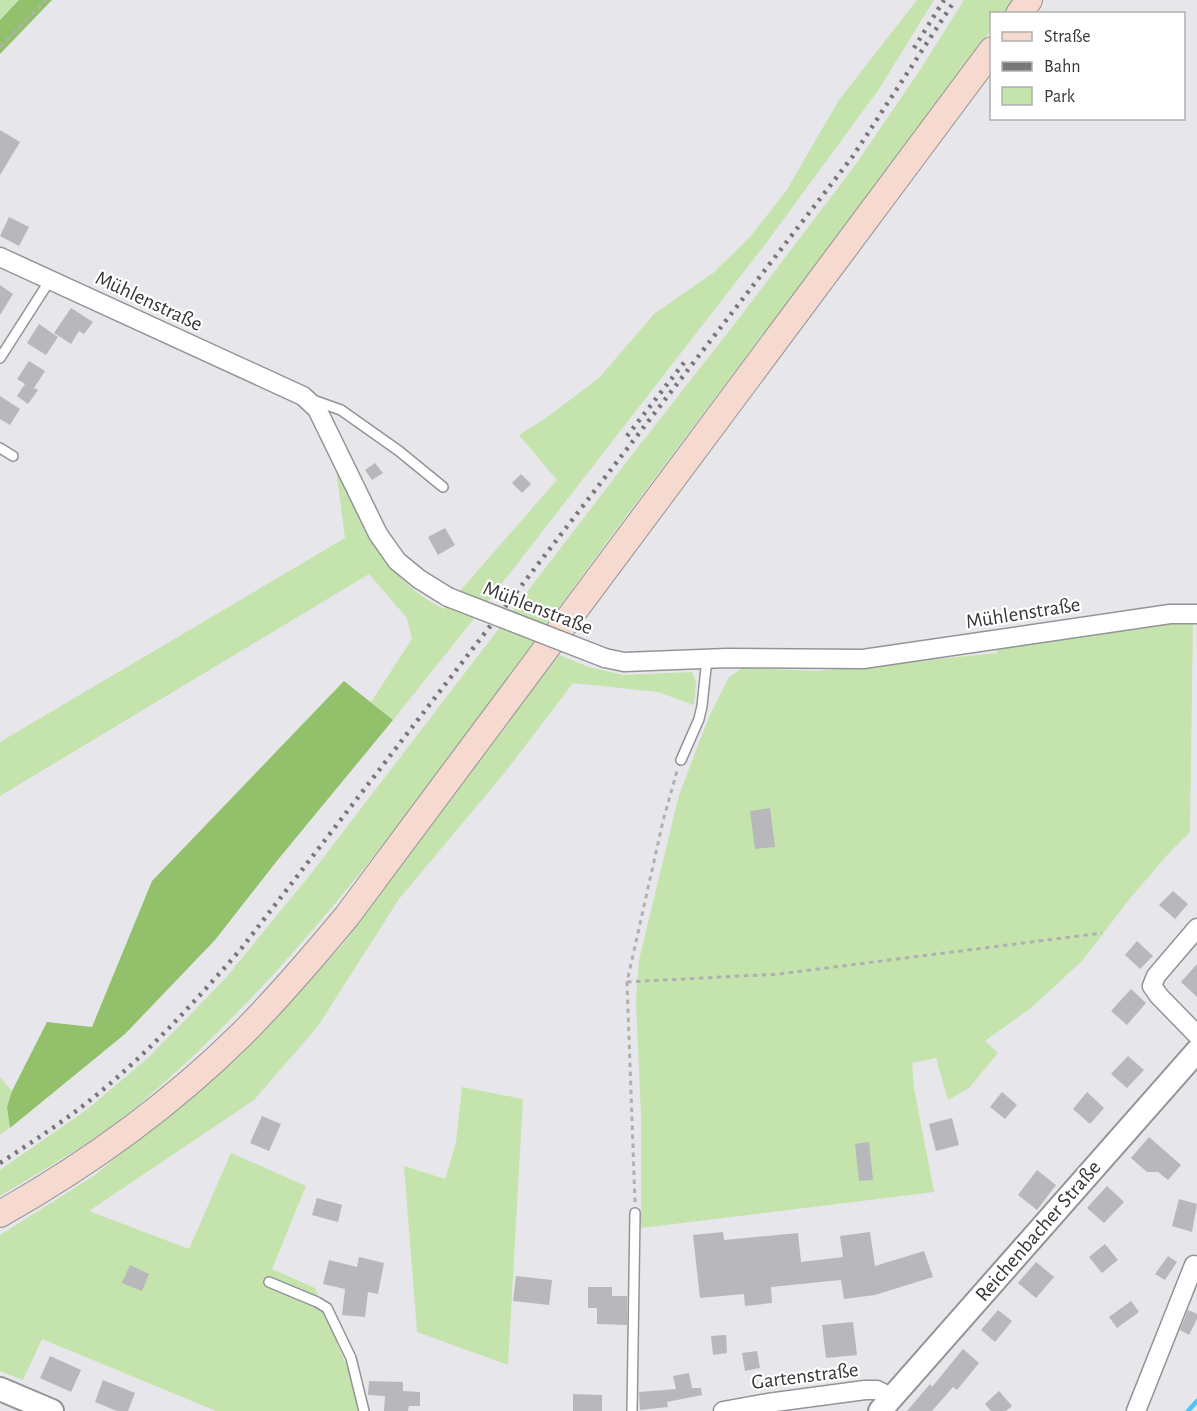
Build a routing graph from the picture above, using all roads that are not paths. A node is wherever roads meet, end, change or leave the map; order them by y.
1 (990, 53) edge
2 (0, 257) edge
3 (50, 280) junction
4 (0, 358) edge
5 (303, 396) junction
6 (0, 448) edge
7 (13, 456) dead end
8 (443, 487) dead end
9 (1197, 614) edge
10 (707, 658) junction
11 (681, 760) road end
12 (1197, 928) edge
13 (1197, 1035) edge
14 (1197, 1051) edge
15 (635, 1213) road end
16 (0, 1214) edge
17 (1194, 1265) dead end
18 (269, 1282) dead end
19 (0, 1389) edge
20 (886, 1404) edge
21 (40, 1409) edge
22 (364, 1411) edge
23 (632, 1411) edge
24 (723, 1411) edge
25 (1136, 1411) edge

1 - 16 main road
2 - 3 street, Mühlenstraße
3 - 4 lane
3 - 5 street, Mühlenstraße
5 - 8 lane
5 - 10 street, Mühlenstraße, bridge
6 - 7 lane
9 - 10 street, Mühlenstraße
10 - 11 lane
12 - 13 street
14 - 20 street, Reichenbacher Straße
15 - 23 lane
17 - 25 street
18 - 22 lane
19 - 21 street
20 - 24 street, Gartenstraße

